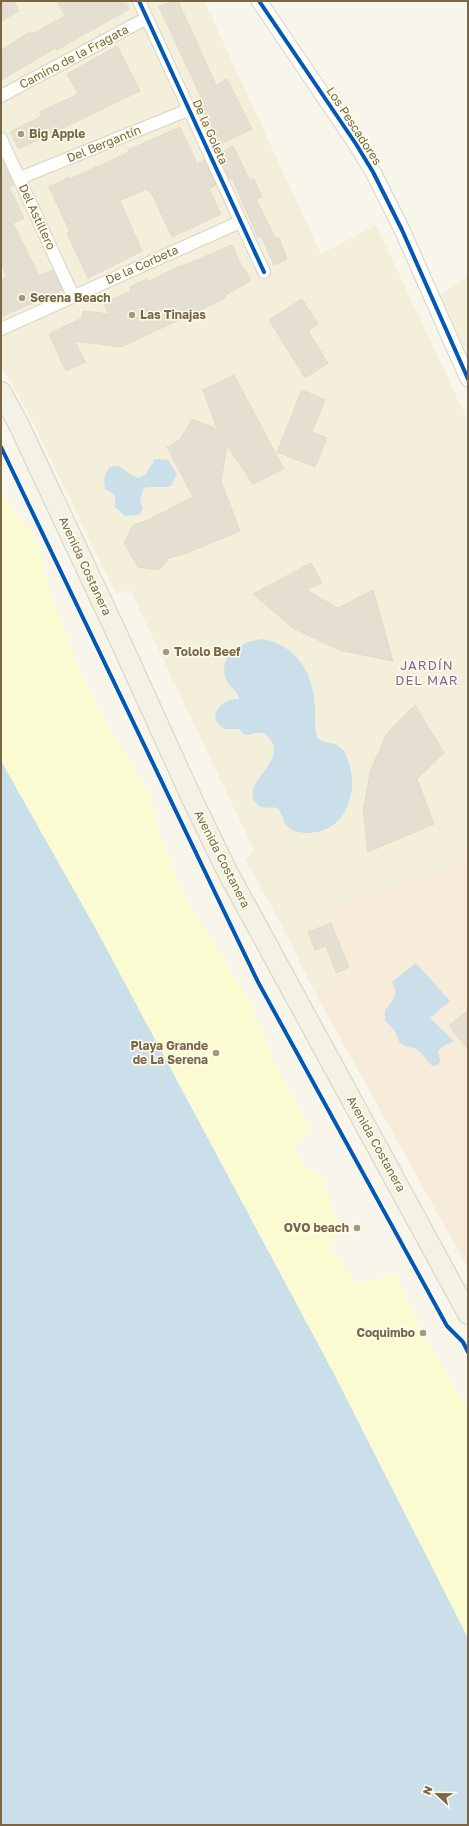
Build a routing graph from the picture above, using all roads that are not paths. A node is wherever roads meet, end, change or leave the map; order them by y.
1 (139, 1) edge
2 (259, 1) edge
3 (148, 18) junction
4 (1, 96) edge
5 (188, 110) junction
6 (1, 139) edge
7 (20, 178) junction
8 (240, 222) junction
9 (264, 272) dead end
10 (73, 296) junction
11 (1, 329) edge
12 (468, 379) edge
13 (1, 392) edge
14 (468, 1314) edge

1 - 3 street, De la Goleta
2 - 12 street, Los Pescadores
3 - 4 street, Camino de la Fragata
3 - 5 street, De la Goleta
5 - 7 street, Del Bergantín
5 - 8 street, De la Goleta
6 - 7 street, Del Astillero
7 - 10 street, Del Astillero
8 - 9 street, De la Goleta
8 - 10 street, De la Corbeta
10 - 11 street, De la Corbeta
13 - 14 main road, Avenida Costanera

